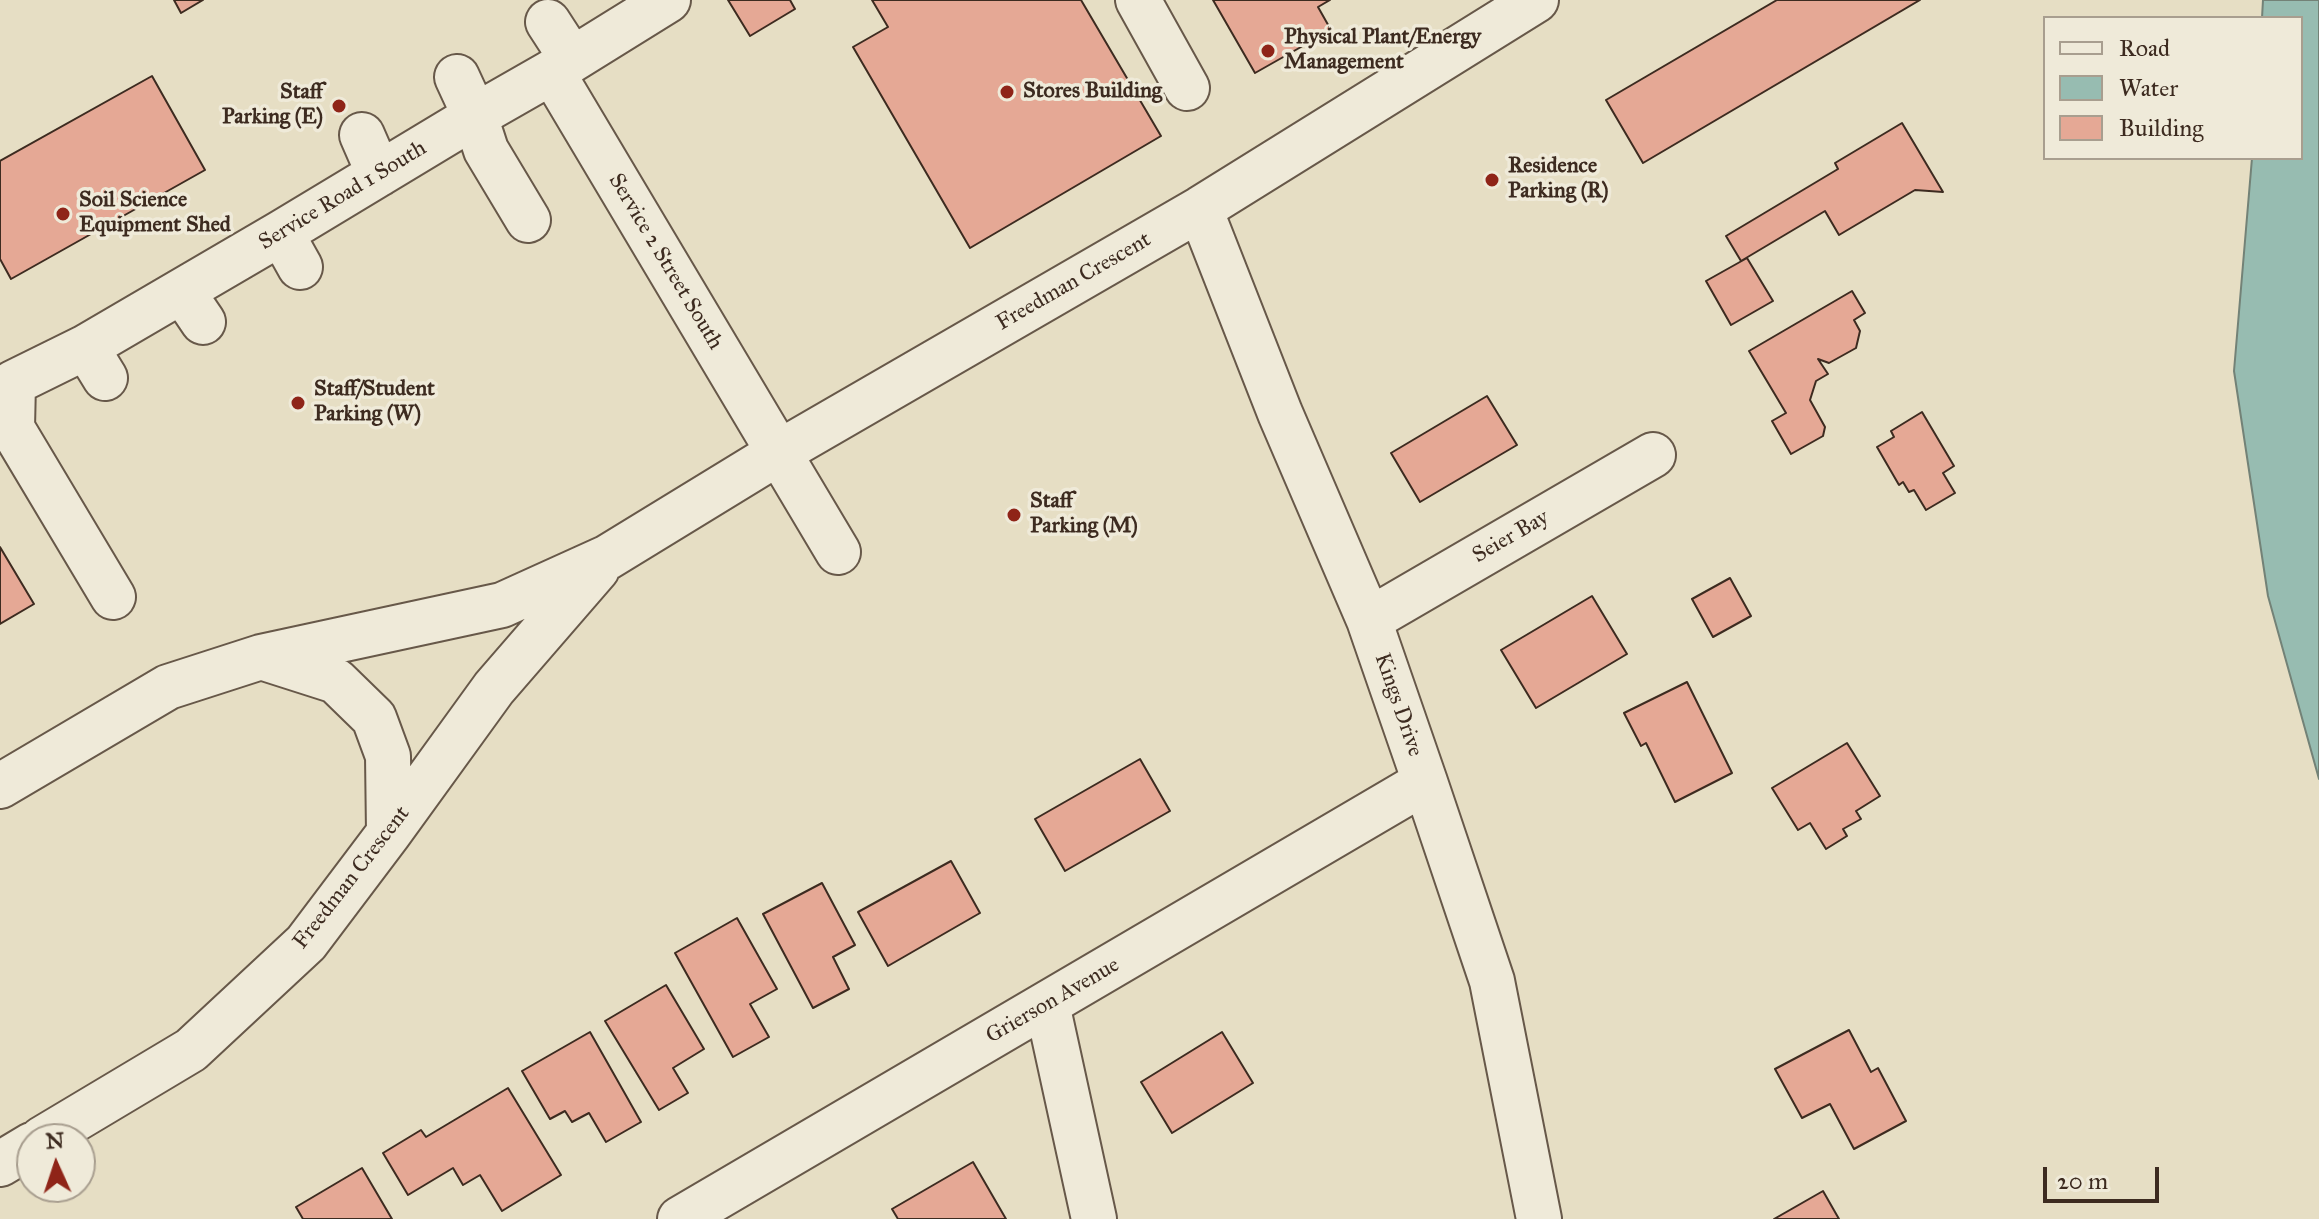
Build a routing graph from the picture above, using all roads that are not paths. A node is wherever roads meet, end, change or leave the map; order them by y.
1 (667, 0) edge
2 (1138, 0) edge
3 (1536, 0) edge
4 (548, 22) dead end
5 (562, 66) junction
6 (457, 77) dead end
7 (1187, 88) dead end
8 (475, 116) junction
9 (1200, 209) junction
10 (528, 220) dead end
11 (6, 372) edge
12 (778, 453) junction
13 (1653, 455) dead end
14 (838, 552) dead end
15 (608, 557) junction
16 (113, 597) dead end
17 (1369, 620) junction
18 (261, 657) junction
19 (1425, 782) junction
20 (0, 786) edge
21 (389, 833) junction
22 (1047, 1004) junction
23 (69, 1123) edge
24 (680, 1219) edge
25 (1094, 1219) edge
26 (1539, 1219) edge

1 - 5 street, Service Road 1 South
2 - 7 street
3 - 9 street, Freedman Crescent
4 - 5 street, Service 2 Street South
5 - 8 street, Service Road 1 South
5 - 12 street, Service 2 Street South
6 - 8 street
8 - 10 street
8 - 11 street, Service Road 1 South
9 - 12 street, Freedman Crescent
9 - 17 street, Kings Drive
11 - 16 street
12 - 14 street, Service 2 Street South
12 - 15 street, Freedman Crescent
13 - 17 street, Seier Bay
15 - 18 street, Freedman Crescent
15 - 21 street, Freedman Crescent
17 - 19 street, Kings Drive
18 - 20 street, Freedman Crescent
18 - 21 street
19 - 22 street, Grierson Avenue
19 - 26 street, Kings Drive
21 - 23 street, Freedman Crescent
22 - 24 street, Grierson Avenue
22 - 25 street

